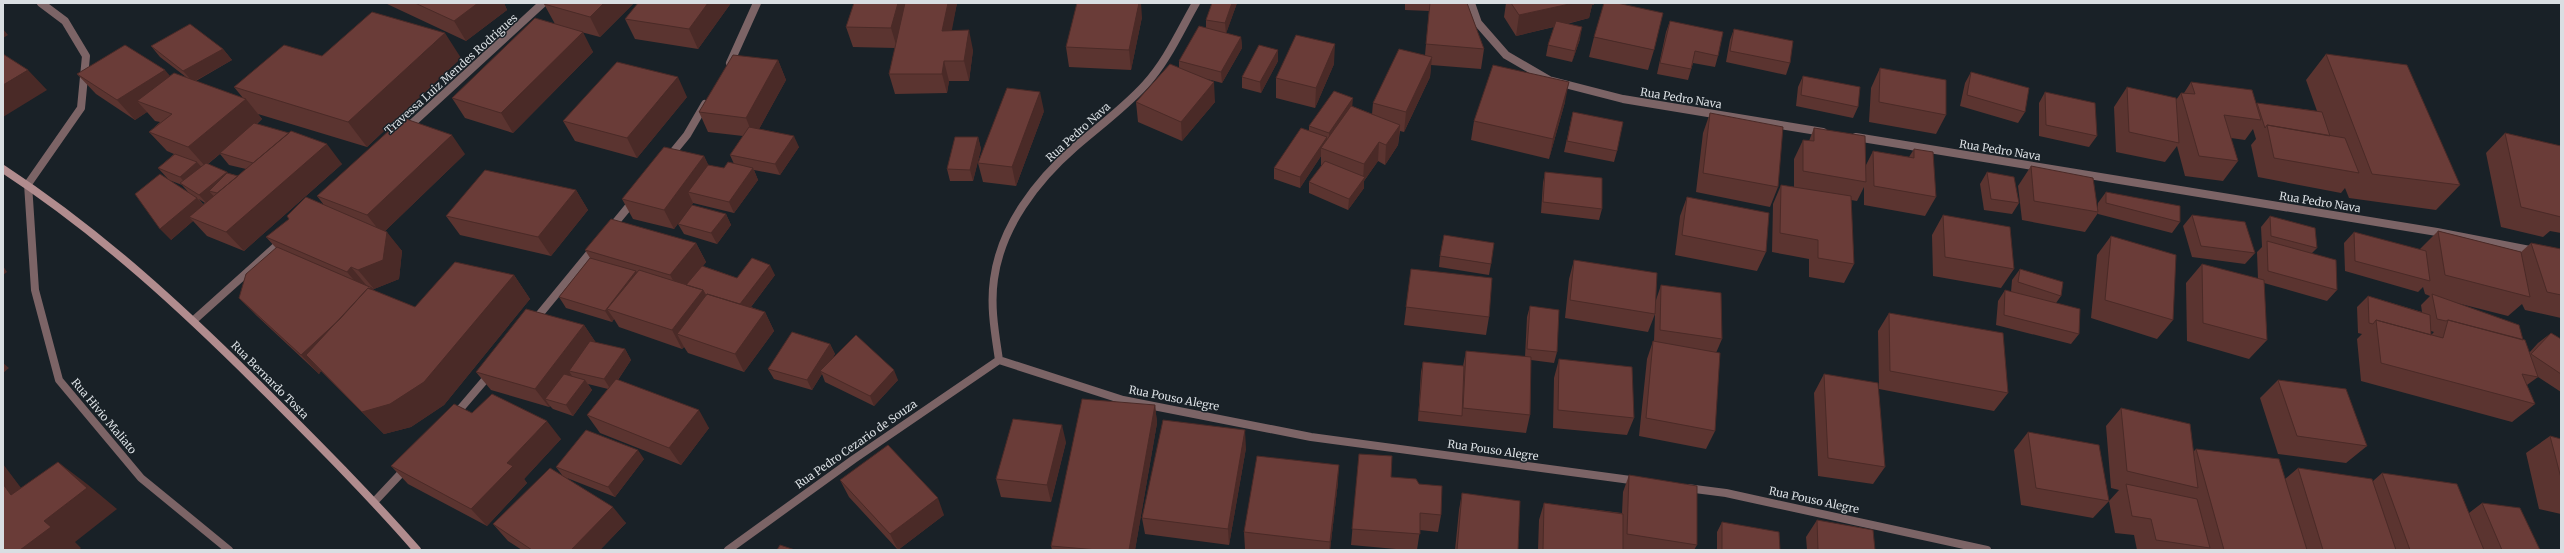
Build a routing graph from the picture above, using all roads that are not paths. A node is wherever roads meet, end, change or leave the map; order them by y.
1 (40, 3) edge
2 (543, 3) edge
3 (757, 3) edge
4 (1196, 3) edge
5 (1471, 3) edge
6 (727, 68) edge
7 (711, 95) edge
8 (1834, 134) edge
9 (398, 136) edge
10 (1850, 136) edge
11 (662, 166) edge
12 (3, 169) edge
13 (28, 184) junction
14 (642, 190) edge
15 (288, 236) edge
16 (2546, 253) edge
17 (194, 320) junction
18 (527, 330) edge
19 (999, 360) junction
20 (497, 366) edge
21 (451, 420) edge
22 (413, 460) edge
23 (1648, 483) edge
24 (1679, 487) edge
25 (375, 501) junction
26 (229, 550) edge
27 (417, 550) edge
28 (728, 550) edge
29 (1987, 550) edge

1 - 13 street
2 - 9 street, Travessa Luiz Mendes Rodrigues
3 - 6 street
4 - 19 street, Rua Pedro Nava
5 - 8 street, Rua Pedro Nava
7 - 11 street
10 - 16 street, Rua Pedro Nava
12 - 13 street
13 - 17 street, Rua Bernardo Tosta
13 - 26 street, Rua Hivio Maliato
14 - 18 street
15 - 17 street
17 - 25 street, Rua Bernardo Tosta
19 - 23 street, Rua Pouso Alegre
19 - 28 street, Rua Pedro Cezario de Souza
20 - 21 street
22 - 25 street
24 - 29 street, Rua Pouso Alegre
25 - 27 street, Rua Bernardo Tosta

